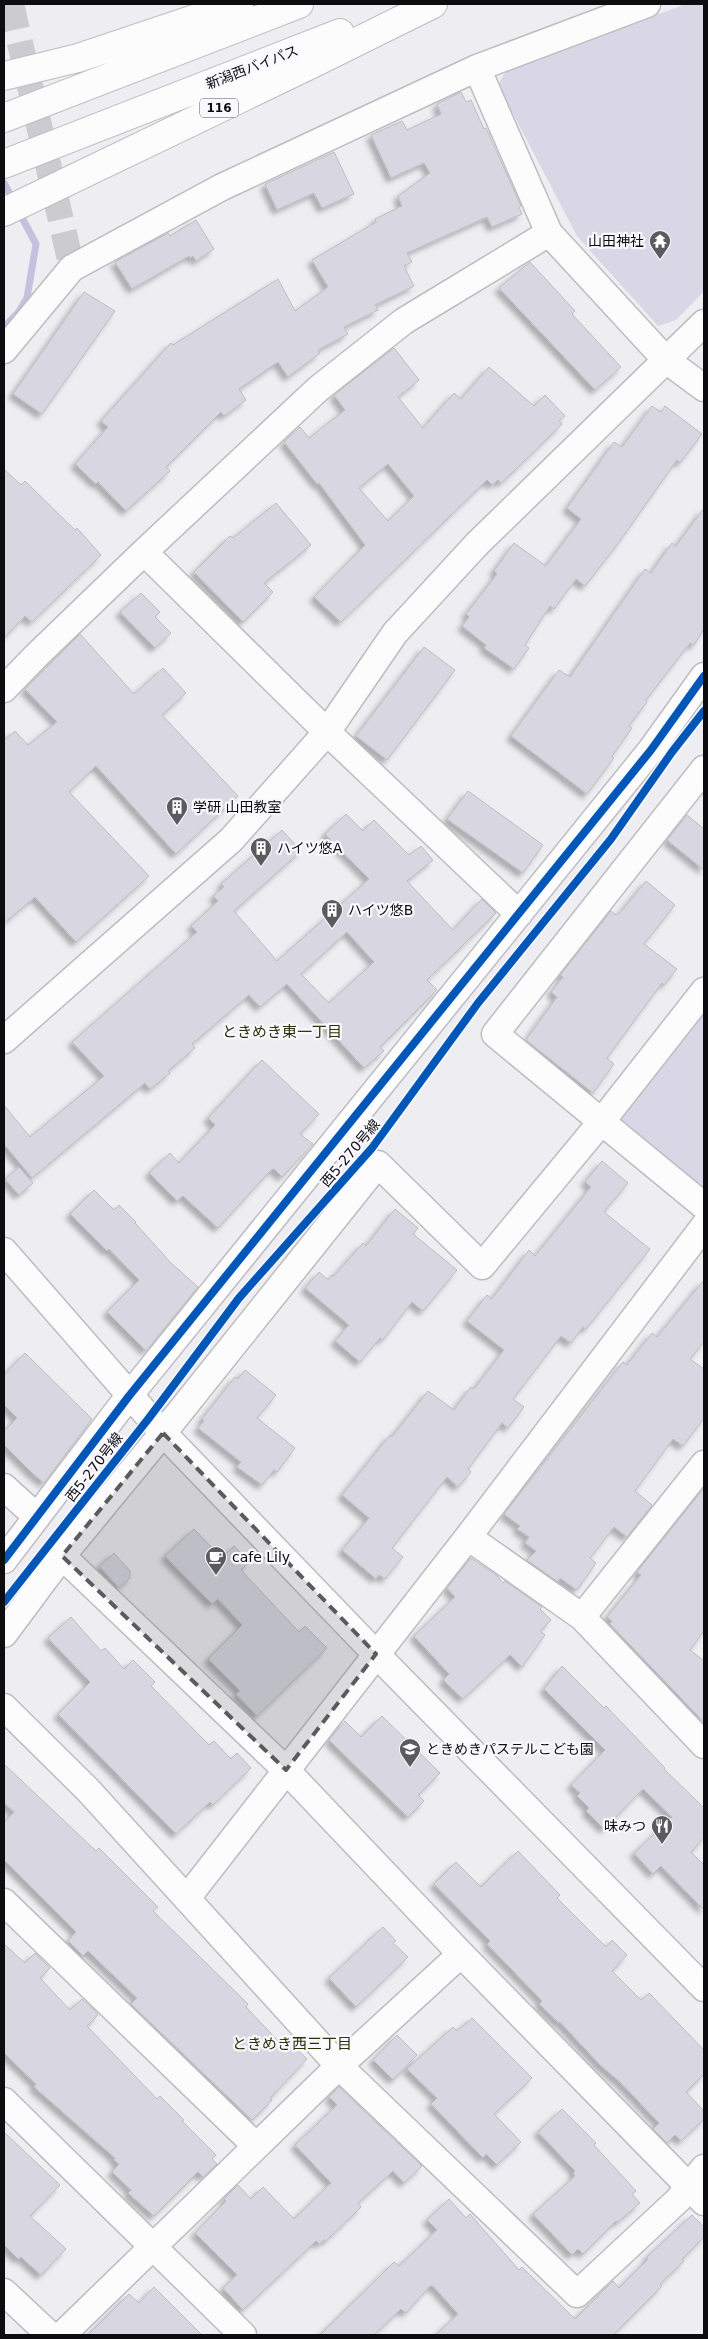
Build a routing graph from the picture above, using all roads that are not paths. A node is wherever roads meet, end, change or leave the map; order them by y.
1 (239, 4) edge
2 (299, 4) edge
3 (417, 4) edge
4 (433, 4) edge
5 (647, 4) edge
6 (477, 68) junction
7 (4, 76) edge
8 (4, 118) edge
9 (4, 164) edge
10 (4, 212) edge
11 (549, 233) junction
12 (704, 322) edge
13 (4, 350) edge
14 (666, 360) junction
15 (704, 388) edge
16 (144, 552) junction
17 (704, 676) edge
18 (4, 690) edge
19 (327, 732) junction
20 (704, 769) edge
21 (519, 914) junction
22 (704, 991) edge
23 (4, 1040) edge
24 (602, 1121) junction
25 (704, 1206) edge
26 (704, 1226) edge
27 (4, 1251) edge
28 (129, 1396) junction
29 (163, 1433) junction
30 (704, 1464) edge
31 (4, 1487) edge
32 (37, 1516) junction
33 (468, 1537) junction
34 (62, 1556) junction
35 (4, 1560) edge
36 (582, 1617) junction
37 (4, 1634) edge
38 (376, 1654) junction
39 (4, 1707) edge
40 (704, 1745) edge
41 (286, 1770) junction
42 (187, 1898) junction
43 (4, 1902) edge
44 (461, 1954) junction
45 (704, 1988) edge
46 (340, 2066) junction
47 (4, 2102) edge
48 (256, 2146) junction
49 (699, 2185) edge
50 (153, 2246) junction
51 (4, 2292) edge
52 (50, 2335) edge
53 (62, 2335) edge
54 (244, 2335) edge

1 - 7 highway
2 - 8 highway
3 - 9 highway, 新潟西バイパス / 116
4 - 10 highway, 116
5 - 6 street
6 - 11 street
6 - 13 street
11 - 14 street
11 - 16 street
12 - 14 street
14 - 15 street
14 - 19 street
16 - 18 street
16 - 19 street
17 - 21 street
19 - 21 street
19 - 23 street
20 - 24 street
21 - 28 street
22 - 24 street
24 - 25 street
24 - 29 street
26 - 33 street
27 - 28 street
28 - 29 street
28 - 32 street
29 - 34 street
29 - 38 street
30 - 36 street
31 - 32 street
32 - 35 street
33 - 36 street
33 - 38 street
34 - 37 street
34 - 41 street
36 - 40 street
38 - 41 street
38 - 45 street
39 - 42 street
41 - 42 street
41 - 44 street
42 - 46 street
43 - 48 street
44 - 46 street
44 - 49 street
46 - 48 street
46 - 49 street
47 - 50 street
48 - 50 street
50 - 53 street
50 - 54 street
51 - 52 street

